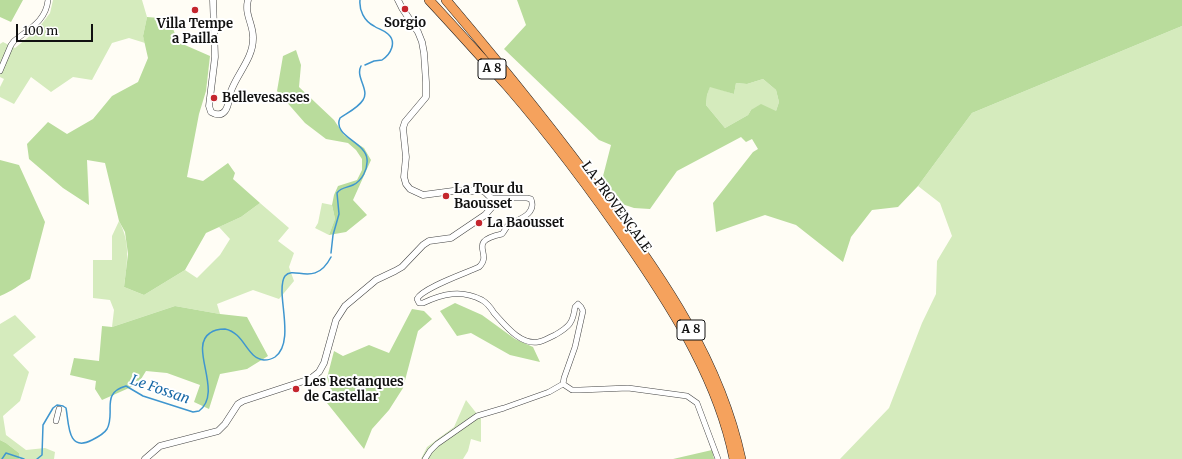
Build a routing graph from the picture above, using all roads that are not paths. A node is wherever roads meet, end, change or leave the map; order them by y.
1 (48, 0) edge
2 (213, 0) edge
3 (248, 0) edge
4 (398, 0) edge
5 (446, 0) edge
6 (431, 2) edge
7 (0, 71) edge
8 (550, 133) junction
9 (491, 198) junction
10 (612, 215) junction
11 (563, 384) junction
12 (59, 409) dead end
13 (56, 422) dead end
14 (145, 459) edge
15 (425, 459) edge
16 (718, 459) edge
17 (734, 459) edge
18 (741, 459) edge

1 - 7 street
2 - 3 street
4 - 9 street
5 - 8 highway, LA PROVENÇALE / A 8
6 - 8 highway, LA PROVENÇALE / A 8
8 - 10 highway, LA PROVENÇALE / A 8
9 - 11 street
9 - 14 street
10 - 17 highway, LA PROVENÇALE / A 8
10 - 18 highway, LA PROVENÇALE / A 8
11 - 15 street
11 - 16 street
12 - 13 street

